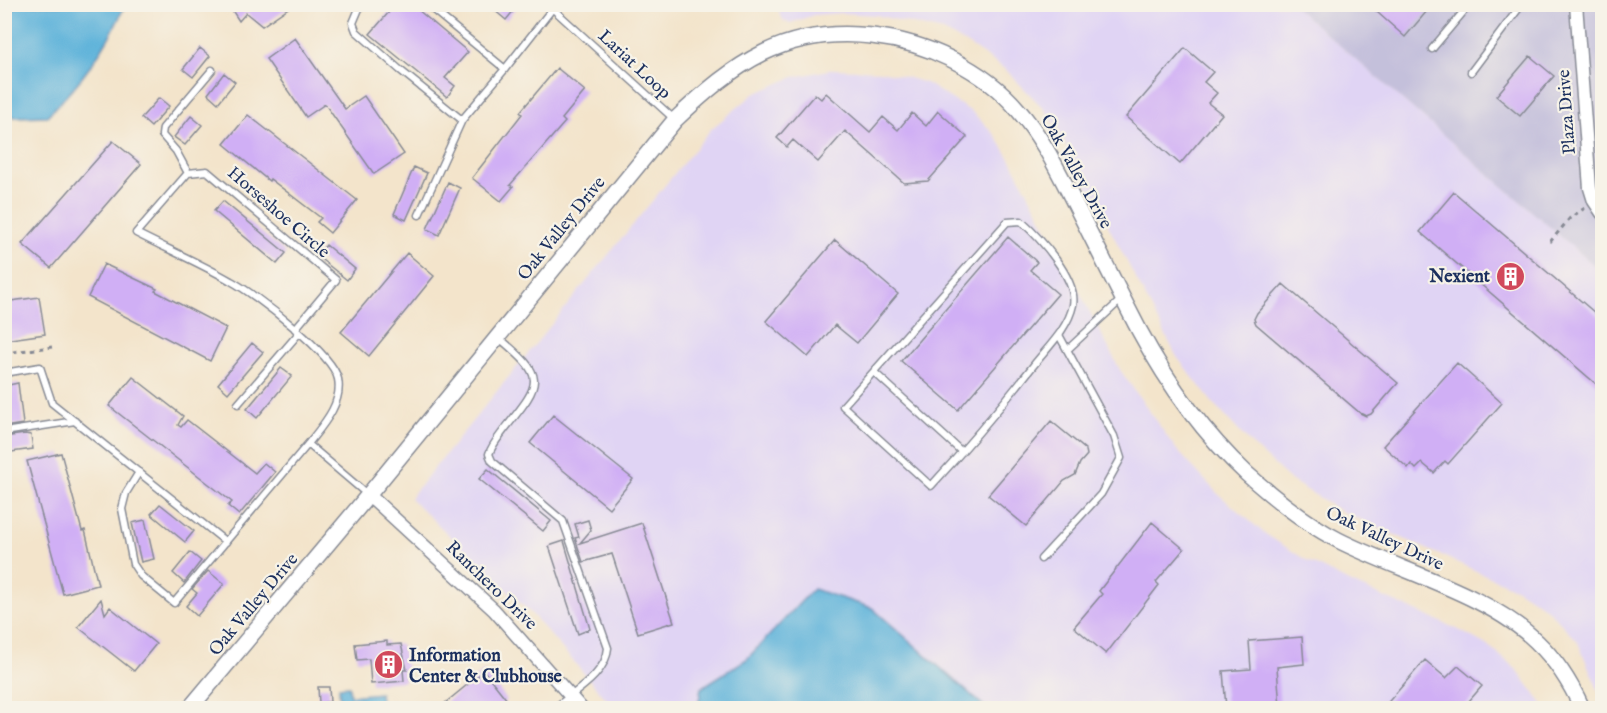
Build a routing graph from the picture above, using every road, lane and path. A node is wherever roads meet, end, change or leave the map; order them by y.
1 (361, 4) edge
2 (426, 4) edge
3 (1470, 4) edge
4 (1522, 4) edge
5 (1576, 4) edge
6 (554, 6) edge
7 (1432, 49) dead end
8 (505, 69) junction
9 (212, 70) dead end
10 (1471, 72) dead end
11 (462, 120) junction
12 (675, 120) junction
13 (188, 173) junction
14 (1594, 201) junction
15 (1602, 213) edge
16 (419, 215) dead end
17 (1550, 242) dead end
18 (1123, 298) junction
19 (297, 331) junction
20 (1059, 335) junction
21 (498, 337) junction
22 (52, 347) dead end
23 (1066, 350) junction
24 (4, 353) edge
25 (874, 372) junction
26 (4, 373) edge
27 (238, 404) dead end
28 (75, 421) junction
29 (4, 432) edge
30 (308, 444) junction
31 (962, 452) junction
32 (140, 472) junction
33 (369, 495) junction
34 (226, 542) junction
35 (1041, 559) dead end
36 (571, 695) junction
37 (190, 708) edge
38 (555, 708) edge
39 (581, 708) edge
40 (1582, 708) edge

1 - 11 lane
2 - 8 lane
3 - 7 lane
4 - 10 lane
5 - 14 street, Plaza Drive
6 - 8 lane
6 - 12 lane, Lariat Loop
8 - 11 lane
9 - 13 lane
11 - 16 lane
12 - 18 street, Oak Valley Drive
12 - 21 street, Oak Valley Drive
13 - 19 lane, Horseshoe Circle
13 - 19 lane
14 - 15 street, Plaza Drive
14 - 17 path
18 - 23 lane
18 - 40 street, Oak Valley Drive
19 - 27 lane
19 - 30 lane
20 - 23 lane
20 - 25 lane
20 - 31 lane
21 - 33 street, Oak Valley Drive
21 - 36 lane
22 - 24 path
23 - 35 lane
25 - 31 lane
25 - 31 lane
26 - 28 lane
28 - 29 lane
28 - 32 lane
30 - 33 lane
30 - 34 lane
32 - 34 lane
32 - 34 lane
33 - 36 street, Ranchero Drive
33 - 37 street, Oak Valley Drive
36 - 38 lane
36 - 39 street, Ranchero Drive

